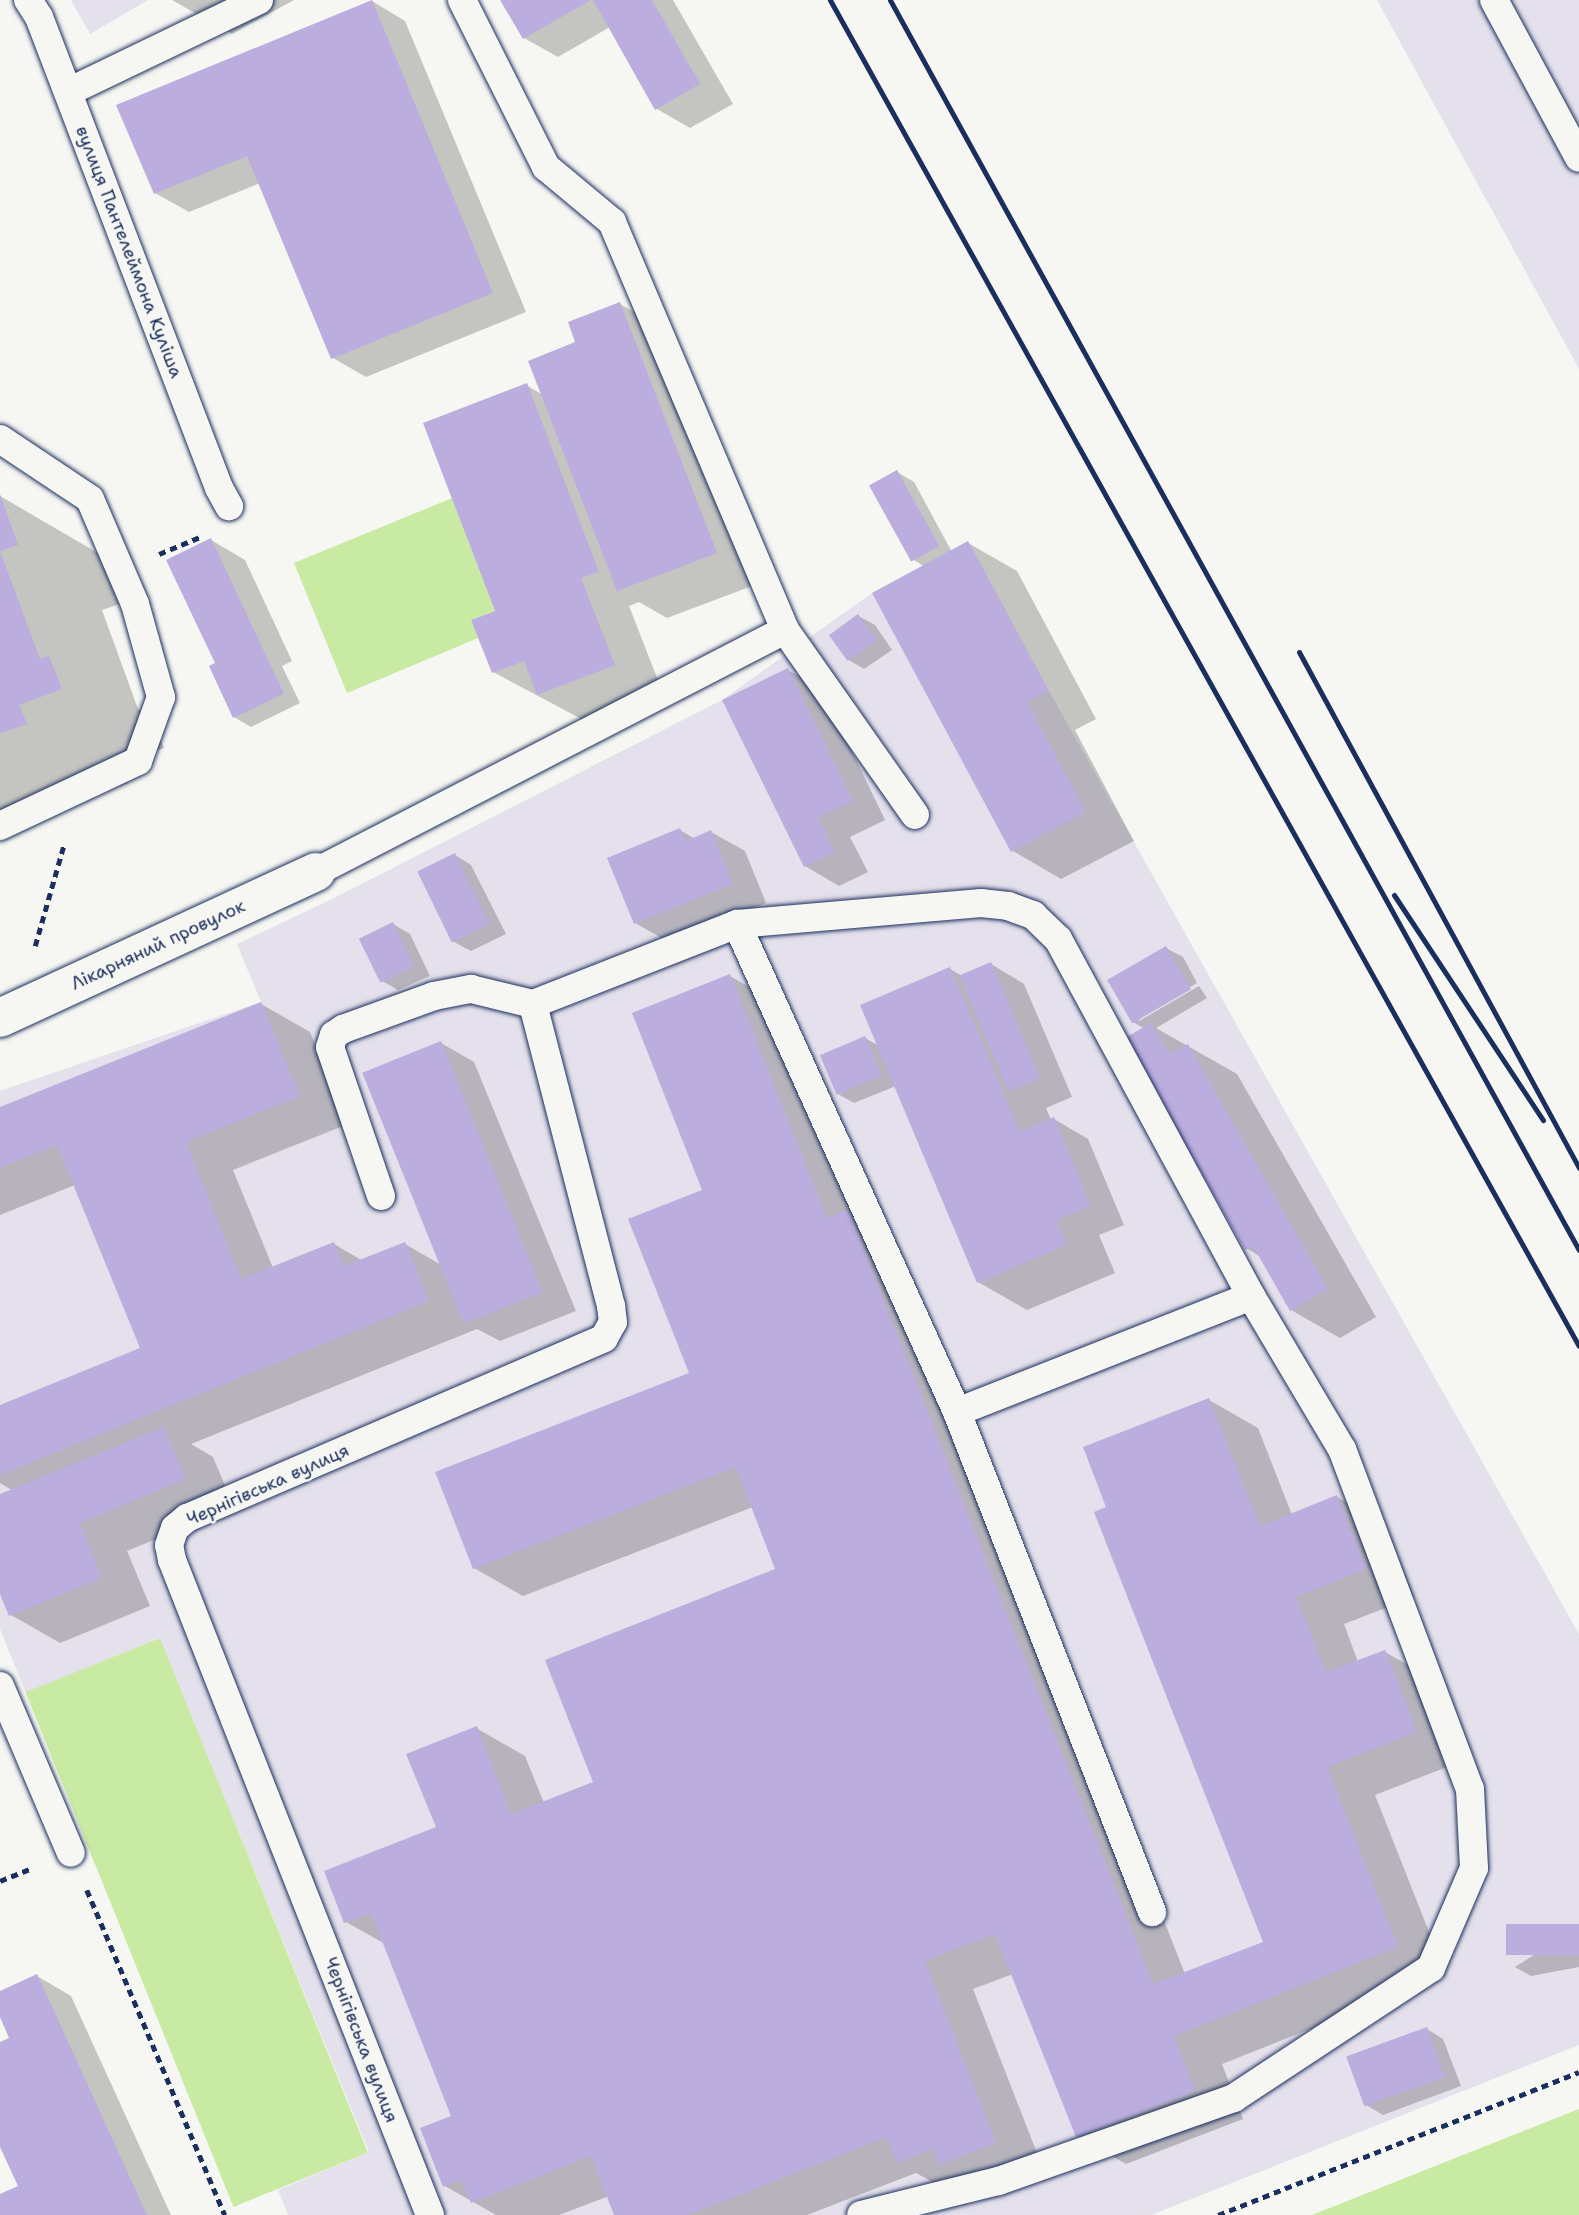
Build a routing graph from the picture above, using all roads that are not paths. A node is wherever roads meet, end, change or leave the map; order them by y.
1 (27, 0) edge
2 (259, 0) edge
3 (462, 0) edge
4 (1494, 0) edge
5 (68, 92) junction
6 (1579, 158) edge
7 (0, 439) edge
8 (224, 497) road end
9 (785, 629) junction
10 (915, 815) dead end
11 (0, 826) edge
12 (316, 872) joint
13 (737, 924) junction
14 (533, 1004) junction
15 (8, 1015) edge
16 (381, 1196) dead end
17 (1251, 1296) junction
18 (957, 1412) junction
19 (0, 1686) edge
20 (71, 1853) road end
21 (1152, 1912) dead end
22 (430, 2215) edge
23 (861, 2215) edge

1 - 5 lane, вулиця Пантелеймона Куліша
2 - 5 lane
3 - 9 lane
4 - 6 lane
5 - 8 lane, вулиця Пантелеймона Куліша
7 - 11 lane
9 - 10 lane
9 - 12 lane
12 - 15 street, Лікарняний провулок
13 - 14 lane
13 - 17 lane
13 - 18 lane
14 - 16 lane
14 - 22 lane, Чернігівська вулиця
17 - 18 lane
17 - 23 lane
18 - 21 lane
19 - 20 lane

